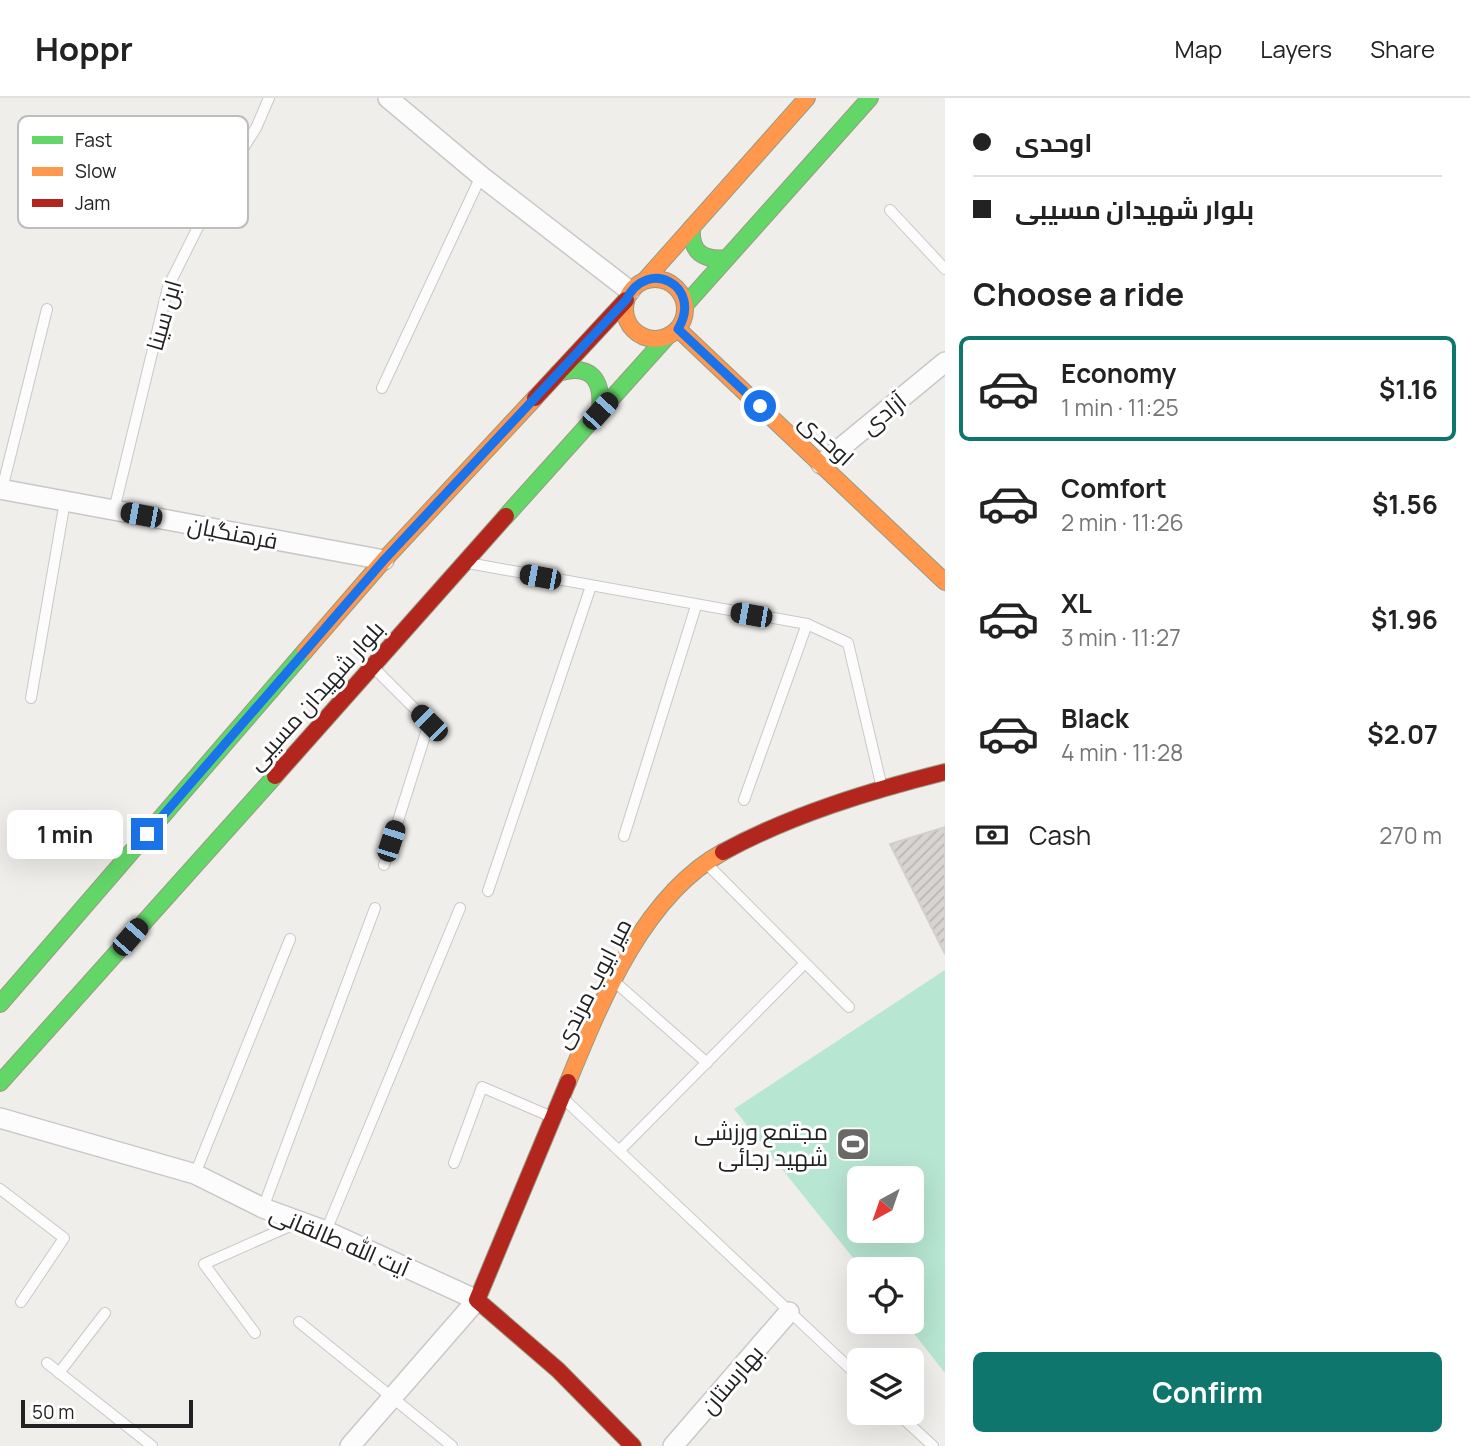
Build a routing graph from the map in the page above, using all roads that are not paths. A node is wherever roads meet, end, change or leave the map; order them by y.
1 (269, 98) edge
2 (388, 98) edge
3 (870, 98) edge
4 (801, 100) edge
5 (248, 141) edge
6 (481, 176) junction
7 (890, 209) dead end
8 (692, 227) junction
9 (198, 228) edge
10 (727, 258) junction
11 (945, 270) edge
12 (634, 290) junction
13 (686, 304) junction
14 (47, 309) dead end
15 (672, 334) junction
16 (945, 362) edge
17 (558, 373) junction
18 (382, 388) dead end
19 (600, 411) junction
20 (821, 464) junction
21 (1, 489) edge
22 (65, 501) junction
23 (114, 510) junction
24 (384, 560) junction
25 (464, 563) junction
26 (945, 582) edge
27 (591, 586) junction
28 (696, 606) junction
29 (807, 624) junction
30 (371, 665) junction
31 (31, 698) dead end
32 (945, 772) edge
33 (882, 788) junction
34 (744, 800) dead end
35 (624, 836) dead end
36 (705, 862) junction
37 (384, 865) dead end
38 (488, 891) dead end
39 (375, 908) dead end
40 (460, 908) dead end
41 (290, 939) dead end
42 (805, 963) junction
43 (614, 982) junction
44 (0, 1004) edge
45 (849, 1007) dead end
46 (707, 1063) junction
47 (0, 1083) edge
48 (561, 1097) junction
49 (553, 1117) junction
50 (0, 1118) edge
51 (619, 1151) junction
52 (454, 1163) dead end
53 (195, 1174) junction
54 (0, 1189) edge
55 (262, 1208) junction
56 (299, 1222) junction
57 (326, 1231) junction
58 (477, 1300) junction
59 (22, 1302) dead end
60 (789, 1312) junction
61 (105, 1313) dead end
62 (299, 1322) dead end
63 (256, 1333) dead end
64 (47, 1363) dead end
65 (847, 1366) edge
66 (59, 1373) junction
67 (391, 1397) junction
68 (911, 1425) edge
69 (152, 1446) edge
70 (350, 1446) edge
71 (452, 1446) edge
72 (633, 1446) edge
73 (673, 1446) edge
74 (933, 1446) edge

1 - 5 lane, ابن سینا
2 - 6 street
3 - 10 main road
4 - 8 main road, بلوار شهیدان مسیبی
6 - 12 street
6 - 18 lane
7 - 11 lane
8 - 10 main road
8 - 12 main road, بلوار شهیدان مسیبی
9 - 23 lane, ابن سینا
10 - 13 main road
12 - 13 main road
12 - 15 main road
12 - 17 main road, بلوار شهیدان مسیبی
13 - 15 main road
14 - 21 lane
15 - 19 main road, بلوار شهیدان مسیبی
15 - 20 main road, اوحدی
16 - 20 street, آزادی
17 - 19 main road
17 - 24 main road, بلوار شهیدان مسیبی
19 - 25 main road, بلوار شهیدان مسیبی
20 - 26 main road, اوحدی
21 - 22 street, فرهنگیان
22 - 23 street, فرهنگیان
22 - 31 lane
23 - 24 street, فرهنگیان
24 - 44 main road, بلوار شهیدان مسیبی
25 - 27 lane
25 - 30 main road, بلوار شهیدان مسیبی
27 - 28 lane
27 - 38 lane
28 - 29 lane
28 - 35 lane
29 - 33 lane
29 - 34 lane
30 - 37 lane
30 - 47 main road, بلوار شهیدان مسیبی
32 - 33 main road, میر ایوب مرندی
33 - 36 main road, میر ایوب مرندی
36 - 42 lane
36 - 43 main road, میر ایوب مرندی
39 - 55 lane
40 - 57 lane
41 - 53 lane
42 - 45 lane
42 - 46 lane
43 - 46 lane
43 - 48 main road, میر ایوب مرندی
46 - 51 lane
48 - 49 main road, میر ایوب مرندی
48 - 51 lane
49 - 52 lane
49 - 58 main road, میر ایوب مرندی
50 - 53 street, آیت الله طالقانی
51 - 60 lane
53 - 55 street, آیت الله طالقانی
54 - 59 lane
55 - 56 street, آیت الله طالقانی
56 - 57 street, آیت الله طالقانی
56 - 63 lane
57 - 58 street, آیت الله طالقانی
58 - 67 street
58 - 72 main road, آیت الله طالقانی
60 - 65 lane
60 - 73 street, بهارستان
61 - 66 lane
62 - 67 lane
64 - 66 lane
66 - 69 lane
67 - 70 street
67 - 71 lane
68 - 74 lane

